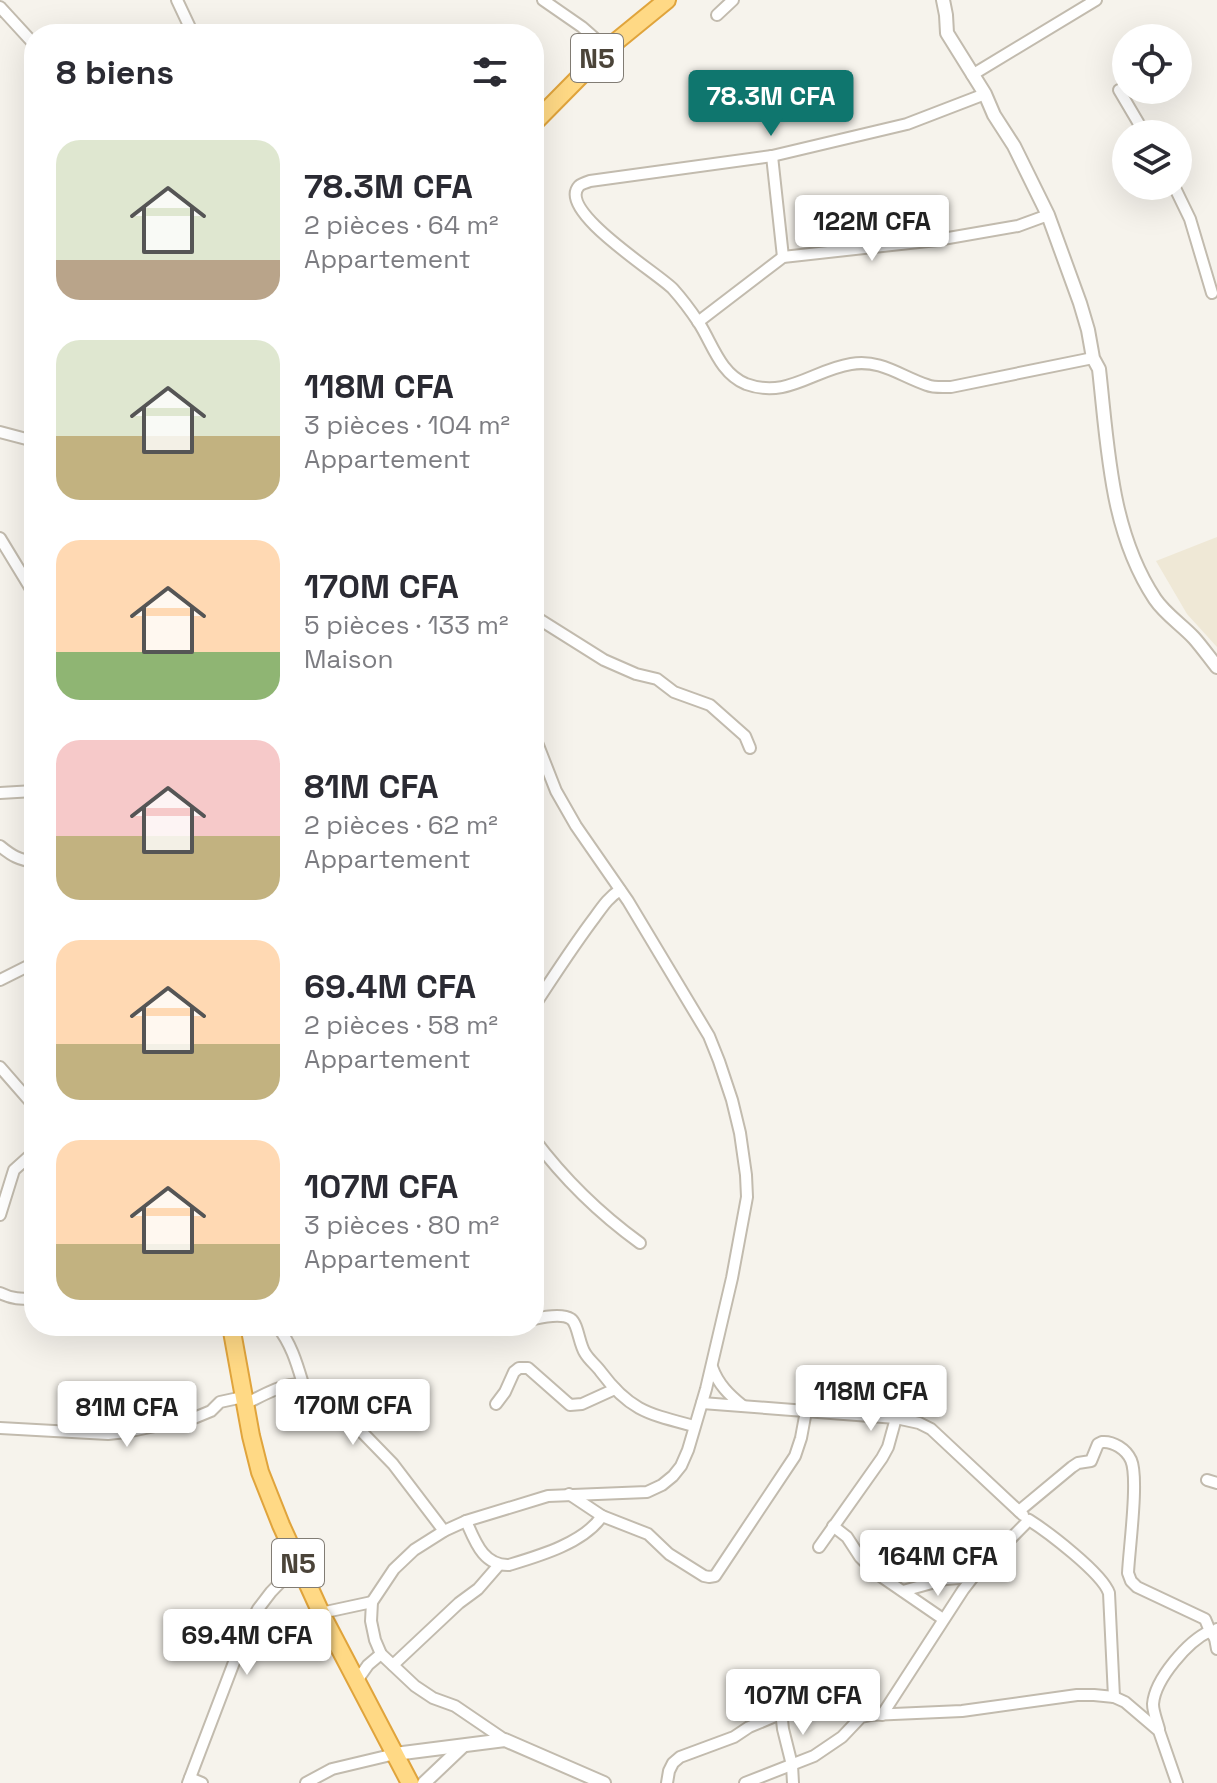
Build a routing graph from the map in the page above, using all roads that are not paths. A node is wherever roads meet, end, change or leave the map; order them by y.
1 (177, 0) edge
2 (543, 0) edge
3 (667, 0) edge
4 (733, 0) edge
5 (943, 0) edge
6 (1096, 0) edge
7 (0, 7) edge
8 (717, 15) dead end
9 (188, 24) edge
10 (24, 33) edge
11 (607, 49) junction
12 (972, 75) junction
13 (985, 94) junction
14 (544, 112) edge
15 (772, 156) junction
16 (1181, 200) edge
17 (1048, 215) junction
18 (783, 257) junction
19 (1212, 293) dead end
20 (698, 322) junction
21 (1093, 358) junction
22 (0, 432) edge
23 (24, 438) edge
24 (0, 538) edge
25 (24, 578) edge
26 (544, 622) edge
27 (1217, 667) edge
28 (750, 748) dead end
29 (544, 760) edge
30 (24, 792) edge
31 (0, 793) edge
32 (0, 846) edge
33 (24, 861) edge
34 (620, 890) junction
35 (24, 968) edge
36 (0, 980) edge
37 (544, 991) edge
38 (0, 1067) edge
39 (24, 1095) edge
40 (544, 1153) edge
41 (24, 1160) edge
42 (0, 1215) edge
43 (640, 1243) dead end
44 (0, 1293) edge
45 (24, 1299) edge
46 (544, 1318) edge
47 (233, 1336) edge
48 (283, 1336) edge
49 (712, 1365) junction
50 (303, 1384) junction
51 (615, 1389) junction
52 (244, 1401) junction
53 (702, 1403) junction
54 (496, 1404) dead end
55 (743, 1406) junction
56 (806, 1411) junction
57 (896, 1418) junction
58 (1, 1425) edge
59 (694, 1426) junction
60 (569, 1494) junction
61 (1019, 1511) junction
62 (602, 1516) junction
63 (1029, 1520) junction
64 (466, 1521) junction
65 (833, 1526) junction
66 (444, 1531) junction
67 (819, 1547) dead end
68 (298, 1564) junction
69 (498, 1566) junction
70 (973, 1577) junction
71 (903, 1591) junction
72 (372, 1602) junction
73 (321, 1613) junction
74 (943, 1619) junction
75 (1215, 1637) edge
76 (381, 1654) junction
77 (393, 1665) junction
78 (356, 1682) junction
79 (1114, 1697) junction
80 (882, 1715) junction
81 (1159, 1731) junction
82 (505, 1740) junction
83 (463, 1746) junction
84 (395, 1754) junction
85 (792, 1765) junction
86 (189, 1780) edge
87 (202, 1783) edge
88 (306, 1783) edge
89 (410, 1783) edge
90 (424, 1783) edge
91 (604, 1783) edge
92 (667, 1783) edge
93 (745, 1783) edge
94 (793, 1783) edge
95 (1177, 1783) edge

1 - 9 street
2 - 11 street
3 - 11 highway, N5
4 - 8 street
5 - 12 street
6 - 12 street
7 - 10 street
11 - 14 highway, N5
12 - 13 street
13 - 15 street
13 - 17 street
15 - 18 street
15 - 20 street
16 - 19 street
17 - 18 street
17 - 21 street
18 - 20 street
20 - 21 street
21 - 27 street
22 - 23 street
24 - 25 street
26 - 28 street
29 - 34 street
30 - 31 street
32 - 33 street
34 - 37 street
34 - 49 street
35 - 36 street
38 - 39 street
40 - 43 street
41 - 42 street
44 - 45 street
46 - 51 street
47 - 52 highway, N5
48 - 50 street
49 - 53 street
49 - 55 street
50 - 52 street
50 - 66 street
51 - 54 street
51 - 59 street
52 - 58 street
52 - 68 highway, N5
53 - 55 street
53 - 59 street
55 - 56 street
56 - 57 street
56 - 62 street
57 - 61 street
57 - 65 street
59 - 60 street
60 - 62 street
60 - 64 street
61 - 63 street
61 - 75 street
62 - 69 street
63 - 70 street
63 - 79 street
64 - 66 street
64 - 69 street
65 - 67 street
65 - 71 street
66 - 72 street
68 - 73 highway, N5
68 - 86 street
69 - 77 street
70 - 71 street
70 - 74 street
71 - 74 street
72 - 73 street
72 - 76 street
73 - 78 highway, N5
74 - 80 street
75 - 81 street
76 - 77 street
76 - 78 street
77 - 82 street
78 - 84 highway, N5
79 - 80 street
79 - 81 street
80 - 85 street
81 - 95 street
82 - 83 street
82 - 91 street
83 - 84 street
83 - 90 street
84 - 88 street
84 - 89 highway, N5
85 - 92 street
85 - 93 street
85 - 94 street
86 - 87 street

